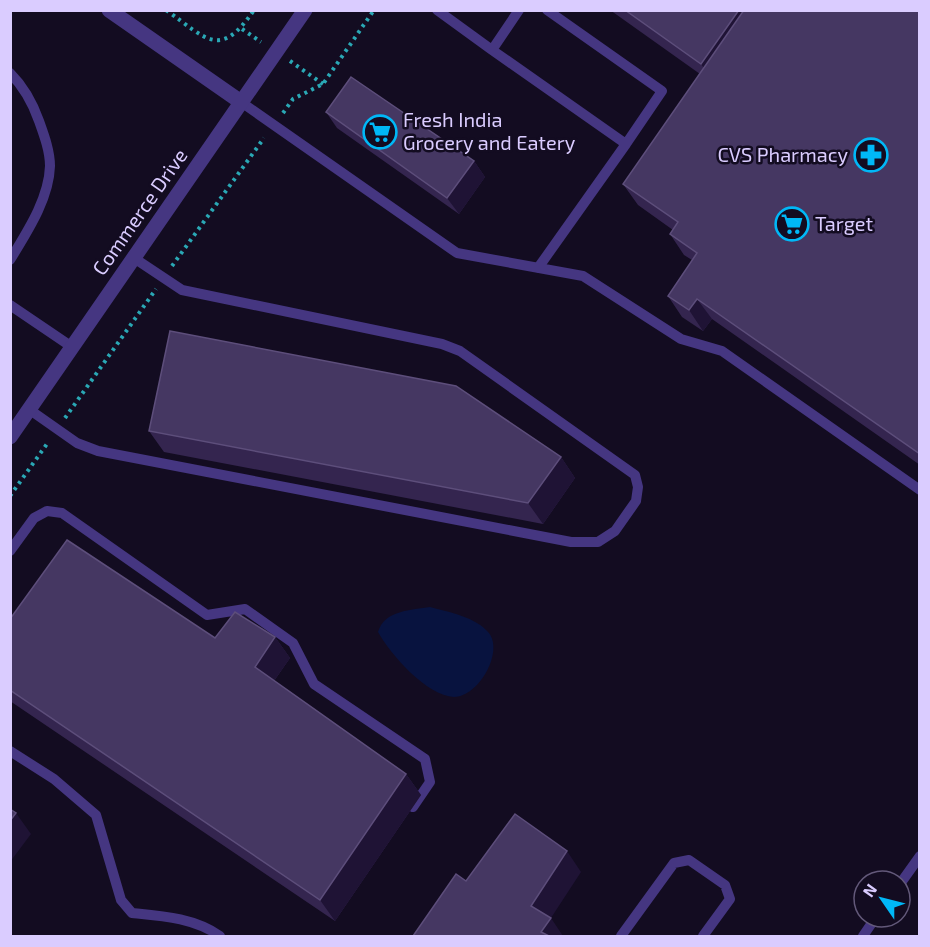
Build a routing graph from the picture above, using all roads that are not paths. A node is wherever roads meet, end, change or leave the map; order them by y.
1 (109, 10) edge
2 (305, 10) edge
3 (437, 10) edge
4 (519, 10) edge
5 (547, 10) edge
6 (492, 50) junction
7 (10, 73) edge
8 (242, 102) junction
9 (626, 144) junction
10 (134, 258) junction
11 (10, 260) edge
12 (538, 268) junction
13 (10, 305) edge
14 (72, 347) junction
15 (30, 410) junction
16 (10, 437) edge
17 (920, 490) edge
18 (15, 535) edge
19 (10, 551) edge
20 (10, 751) edge
21 (407, 814) dead end
22 (920, 856) edge
23 (911, 869) edge
24 (220, 936) edge
25 (621, 936) edge
26 (704, 936) edge

1 - 8 street
2 - 8 street, Commerce Drive
3 - 6 lane
4 - 6 lane
5 - 9 lane
6 - 9 lane
7 - 11 lane
8 - 10 street, Commerce Drive
8 - 12 lane
9 - 12 lane
10 - 14 street, Commerce Drive
10 - 15 lane
12 - 17 lane
13 - 14 lane
14 - 15 street, Commerce Drive
15 - 16 street, Commerce Drive
18 - 19 lane
18 - 21 lane
20 - 24 lane
22 - 23 lane
25 - 26 lane

